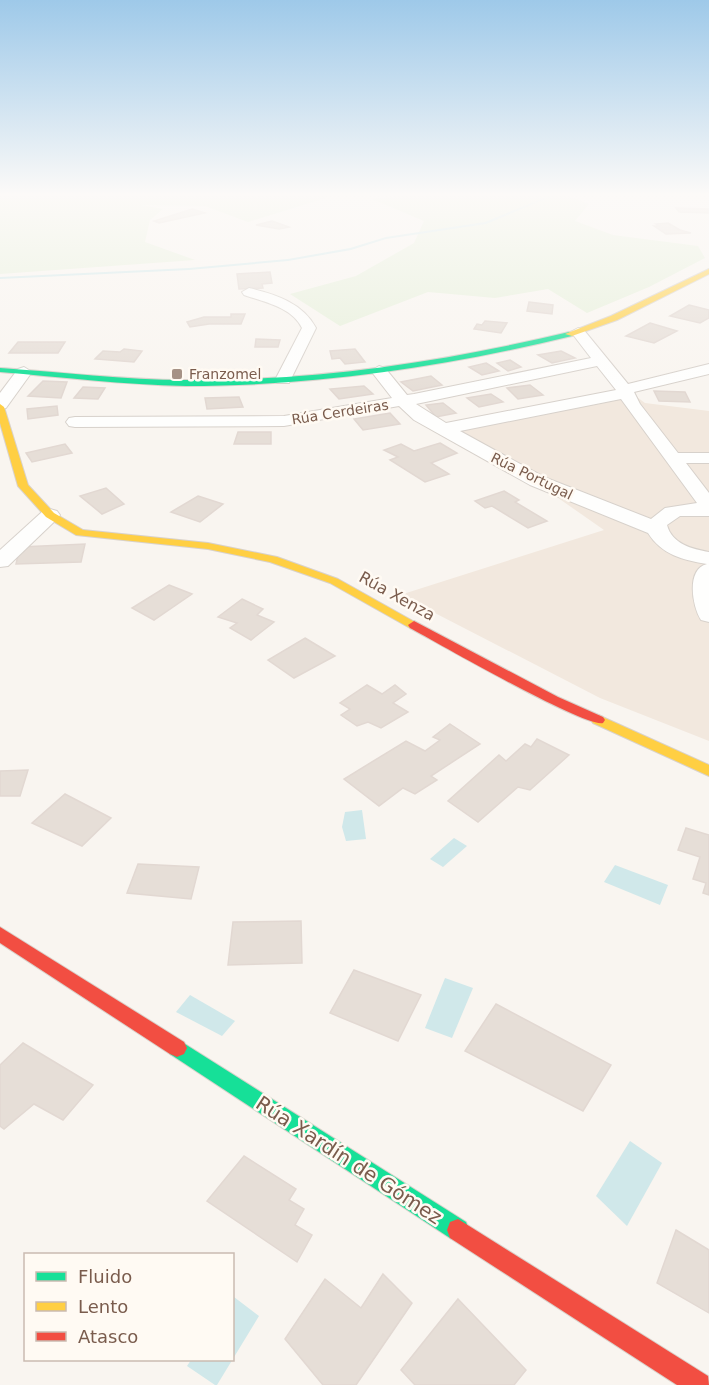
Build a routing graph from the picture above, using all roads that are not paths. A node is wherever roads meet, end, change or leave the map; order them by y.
1 (709, 271) edge
2 (249, 292) dead end
3 (578, 332) junction
4 (600, 361) junction
5 (709, 369) edge
6 (0, 370) edge
7 (379, 371) junction
8 (24, 372) junction
9 (283, 380) junction
10 (627, 396) junction
11 (403, 401) junction
12 (0, 406) edge
13 (75, 422) dead end
14 (444, 429) junction
15 (674, 458) junction
16 (709, 458) edge
17 (701, 504) edge
18 (50, 515) junction
19 (660, 523) junction
20 (0, 561) edge
21 (704, 564) edge
22 (709, 615) edge
23 (709, 771) edge
24 (0, 934) edge
25 (699, 1385) edge

1 - 3 street
2 - 9 street
3 - 4 street
3 - 7 street
4 - 10 street
4 - 11 street, Rúa Cerdeiras
5 - 10 street
6 - 8 street
7 - 9 street
7 - 11 street, Rúa Portugal
8 - 9 street
8 - 12 street
10 - 14 street
10 - 15 street
11 - 13 street, Rúa Cerdeiras
11 - 14 street, Rúa Portugal
12 - 18 street, Rúa Xenza
14 - 19 street, Rúa Portugal
15 - 16 street
15 - 17 street
17 - 19 street
18 - 20 street
18 - 23 street, Rúa Xenza
19 - 21 street, Rúa Portugal
21 - 22 street
24 - 25 street, Rúa Xardín de Gómez

